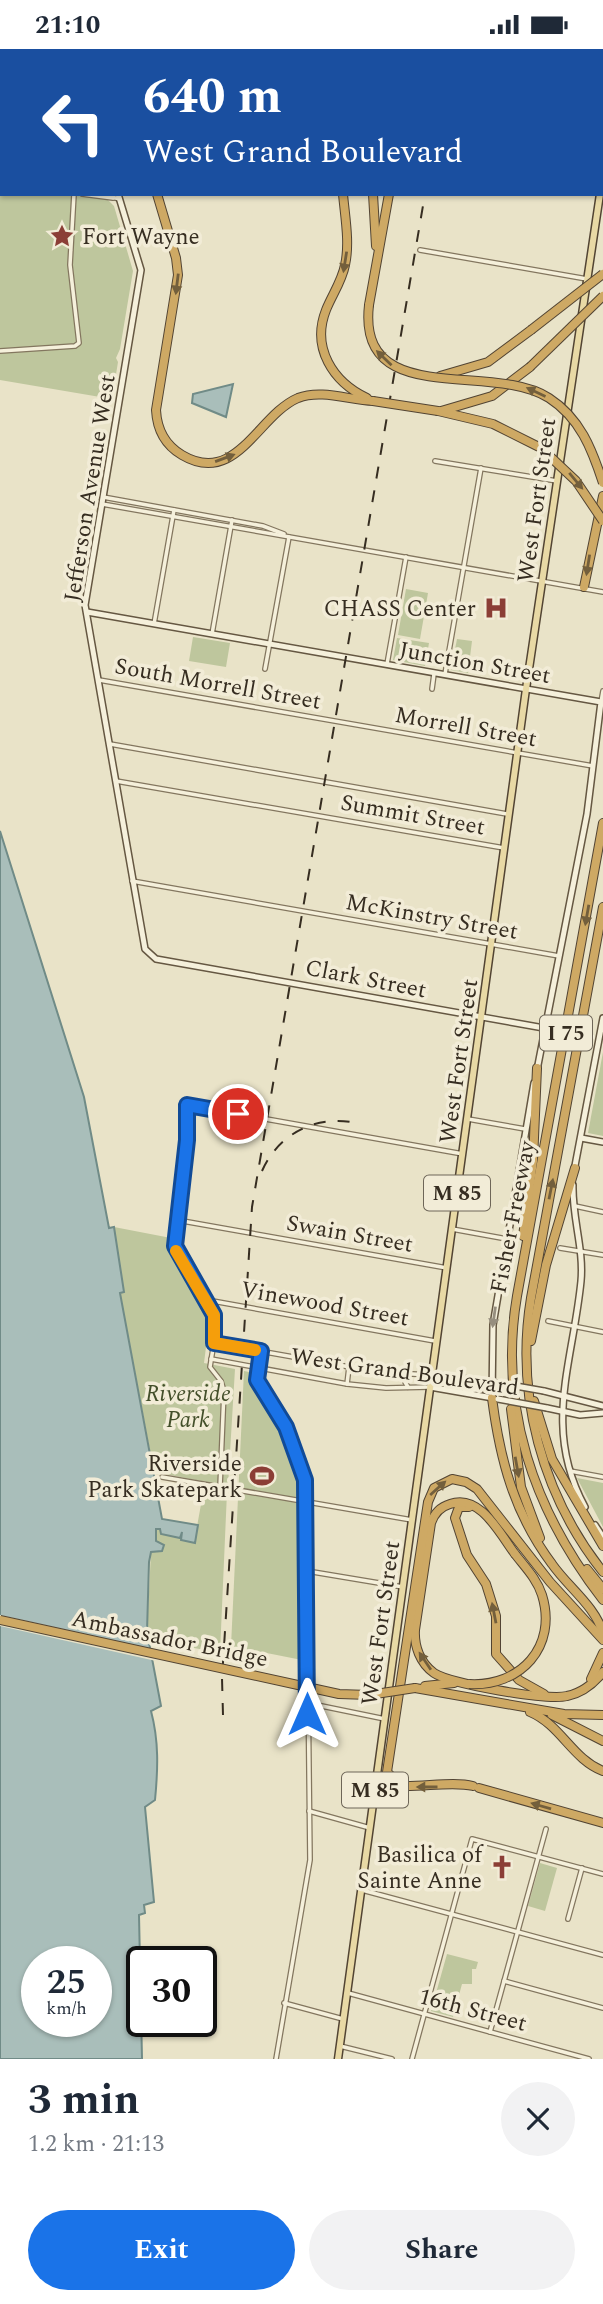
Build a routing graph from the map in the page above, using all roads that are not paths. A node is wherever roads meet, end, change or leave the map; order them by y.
1 (74, 196) edge
2 (158, 196) edge
3 (343, 196) edge
4 (373, 196) edge
5 (389, 196) edge
6 (600, 196) edge
7 (117, 197) edge
8 (420, 250) dead end
9 (376, 267) junction
10 (603, 274) edge
11 (587, 279) junction
12 (603, 282) edge
13 (603, 296) edge
14 (0, 351) edge
15 (437, 377) junction
16 (373, 401) junction
17 (438, 411) junction
18 (435, 461) dead end
19 (481, 468) junction
20 (557, 481) junction
21 (603, 482) edge
22 (603, 496) edge
23 (102, 501) junction
24 (174, 510) junction
25 (172, 516) junction
26 (232, 520) junction
27 (603, 521) edge
28 (231, 527) junction
29 (289, 536) junction
30 (406, 557) junction
31 (464, 567) junction
32 (542, 580) junction
33 (584, 587) junction
34 (603, 592) edge
35 (87, 612) junction
36 (154, 624) junction
37 (212, 634) junction
38 (270, 644) junction
39 (387, 664) junction
40 (265, 669) dead end
41 (434, 673) junction
42 (445, 674) junction
43 (99, 680) junction
44 (432, 689) dead end
45 (526, 689) junction
46 (603, 691) edge
47 (601, 702) edge
48 (332, 720) joint
49 (110, 744) junction
50 (517, 753) junction
51 (594, 766) junction
52 (116, 781) junction
53 (509, 814) junction
54 (603, 823) edge
55 (504, 848) junction
56 (132, 881) junction
57 (603, 907) edge
58 (491, 944) junction
59 (148, 954) joint
60 (559, 956) junction
61 (481, 1018) junction
62 (603, 1018) edge
63 (546, 1029) junction
64 (601, 1039) edge
65 (537, 1068) junction
66 (467, 1119) junction
67 (525, 1129) junction
68 (581, 1138) junction
69 (603, 1142) edge
70 (463, 1154) junction
71 (575, 1168) junction
72 (573, 1206) junction
73 (603, 1212) edge
74 (177, 1220) junction
75 (452, 1229) junction
76 (507, 1239) junction
77 (560, 1248) dead end
78 (581, 1253) junction
79 (603, 1255) edge
80 (447, 1268) junction
81 (519, 1282) junction
82 (206, 1300) junction
83 (548, 1321) dead end
84 (573, 1327) junction
85 (603, 1332) edge
86 (437, 1341) junction
87 (214, 1343) junction
88 (261, 1351) junction
89 (211, 1359) junction
90 (349, 1367) junction
91 (258, 1368) junction
92 (527, 1372) junction
93 (408, 1374) junction
94 (432, 1374) junction
95 (511, 1374) junction
96 (477, 1379) junction
97 (491, 1381) junction
98 (347, 1384) junction
99 (408, 1387) junction
100 (430, 1387) junction
101 (442, 1389) junction
102 (562, 1395) junction
103 (495, 1399) junction
104 (603, 1406) edge
105 (562, 1411) junction
106 (603, 1413) edge
107 (568, 1471) junction
108 (603, 1477) edge
109 (162, 1478) dead end
110 (220, 1487) junction
111 (306, 1502) junction
112 (547, 1512) junction
113 (412, 1520) junction
114 (572, 1526) junction
115 (603, 1537) edge
116 (603, 1546) edge
117 (514, 1555) junction
118 (603, 1563) edge
119 (307, 1571) junction
120 (603, 1572) edge
121 (403, 1587) junction
122 (603, 1589) edge
123 (575, 1591) junction
124 (603, 1600) edge
125 (0, 1620) edge
126 (603, 1633) edge
127 (603, 1640) edge
128 (603, 1653) edge
129 (603, 1672) edge
130 (415, 1688) junction
131 (580, 1691) junction
132 (557, 1698) junction
133 (307, 1703) junction
134 (515, 1705) junction
135 (539, 1710) junction
136 (603, 1715) edge
137 (385, 1719) junction
138 (603, 1741) edge
139 (603, 1771) edge
140 (309, 1811) junction
141 (603, 1823) edge
142 (370, 1828) junction
143 (546, 1829) dead end
144 (538, 1857) junction
145 (582, 1868) junction
146 (603, 1874) edge
147 (361, 1889) junction
148 (452, 1914) junction
149 (568, 1920) dead end
150 (518, 1932) junction
151 (603, 1955) edge
152 (504, 1981) junction
153 (347, 1993) junction
154 (284, 2003) junction
155 (603, 2008) edge
156 (424, 2014) junction
157 (343, 2019) junction
158 (490, 2032) junction
159 (340, 2046) junction
160 (276, 2059) edge
161 (338, 2059) edge
162 (392, 2059) edge
163 (412, 2059) edge
164 (589, 2059) edge

1 - 14 street
2 -> 16 highway
3 -> 16 highway
4 - 9 highway
5 - 9 highway
6 - 11 main road, West Fort Street / M 85
7 - 23 street, Jefferson Avenue West
8 - 11 street
15 -> 9 highway, bridge
10 - 15 highway, bridge
11 - 12 street
11 - 20 main road, West Fort Street / M 85
13 - 17 highway, bridge
21 -> 15 highway, bridge
16 - 17 highway, bridge
17 -> 27 highway, bridge
18 - 19 street
19 - 20 street
19 - 31 street
20 - 32 main road, West Fort Street / M 85
22 -> 33 highway
23 - 24 street
23 - 25 street
23 - 35 street, Jefferson Avenue West
24 - 25 street
24 - 26 street
25 - 28 street
25 - 36 street
26 - 28 street
26 - 29 street
28 - 29 street
28 - 37 street
29 - 30 street
29 - 38 street
30 - 31 street
30 - 39 street
31 - 32 street
31 - 42 street
32 - 33 street
32 - 45 main road, West Fort Street / M 85
33 - 34 street
35 - 36 street, Junction Street
35 - 43 street, Jefferson Avenue West
36 - 37 street, Junction Street
37 - 38 street, Junction Street
38 - 39 street, Junction Street
38 - 40 street
39 - 41 street, Junction Street
41 - 42 street, Junction Street
41 - 44 street
42 - 45 street, Junction Street
43 - 48 street, South Morrell Street
43 - 49 street, Jefferson Avenue West
45 - 47 street, Junction Street
45 - 50 main road, West Fort Street / M 85
46 - 47 street
47 - 51 street
48 - 50 street, Morrell Street
49 - 52 street, Jefferson Avenue West
49 - 53 street
50 - 51 street, Morrell Street
50 - 53 main road, West Fort Street / M 85
51 - 60 street
52 - 55 street, Summit Street
52 - 56 street, Jefferson Avenue West
53 - 55 main road, West Fort Street / M 85
54 -> 81 highway, Fisher Freeway / I 75
55 - 58 main road, West Fort Street / M 85
56 - 58 street, McKinstry Street
56 - 59 street, Jefferson Avenue West
92 -> 57 highway, Fisher Freeway / I 75
58 - 60 street, McKinstry Street
58 - 61 main road, West Fort Street / M 85
59 - 61 street, Clark Street
60 - 63 street
61 - 63 street, Clark Street
61 - 66 main road, West Fort Street / M 85
62 - 64 street
63 - 64 street, Clark Street, bridge
63 - 65 street
64 - 68 street
65 - 67 street
65 - 81 highway
66 - 67 street
66 - 70 main road, West Fort Street / M 85
67 - 76 street
68 - 69 street
68 - 71 street
70 - 74 street
70 - 75 main road, West Fort Street / M 85
71 - 72 street
71 - 92 highway
72 - 73 street
72 - 78 street
74 - 80 street, Swain Street
74 - 82 street
75 - 76 street
75 - 80 main road, West Fort Street / M 85
76 -> 97 street
77 - 78 street
78 - 79 street
78 - 84 street
80 - 86 main road, West Fort Street / M 85
81 - 95 highway, Fisher Freeway / I 75
82 - 86 street, Vinewood Street
82 - 87 street
83 - 84 street
84 - 85 street
84 - 102 street
86 - 94 main road, West Fort Street / M 85
87 - 88 street, West Grand Boulevard
87 - 89 street
88 - 90 street, West Grand Boulevard
88 - 91 street
89 - 91 street, West Grand Boulevard
89 - 110 street
90 - 93 street, West Grand Boulevard
90 - 98 street
91 - 98 street, West Grand Boulevard
91 - 111 street
92 - 114 highway, Fisher Freeway / I 75
92 - 116 highway
93 - 94 street, West Grand Boulevard
93 - 99 street
94 - 96 street, West Grand Boulevard
94 - 100 main road, West Fort Street / M 85
95 - 112 highway, Fisher Freeway / I 75
95 -> 123 highway
96 - 97 street, West Grand Boulevard
96 - 101 street
97 - 102 street, West Grand Boulevard, bridge
97 - 103 street
98 - 99 street, West Grand Boulevard
99 - 100 street, West Grand Boulevard
100 - 101 street, West Grand Boulevard
100 - 113 main road, West Fort Street / M 85
101 - 103 street, West Grand Boulevard
102 - 104 street, West Grand Boulevard
102 - 105 street
103 - 105 street, West Grand Boulevard, bridge
103 - 123 highway
105 - 106 street, West Grand Boulevard
105 - 107 street
107 - 108 street
107 - 115 street
109 - 110 street
110 - 111 street
111 - 113 street
111 - 119 street
112 - 122 highway
112 - 124 highway, Fisher Freeway / I 75
113 - 121 main road, West Fort Street / M 85
114 - 118 highway
114 - 120 highway, Fisher Freeway / I 75
117 - 130 highway, bridge
132 -> 117 highway
132 -> 117 highway
119 - 121 street
119 - 133 street
121 - 137 main road, West Fort Street / M 85
123 - 126 highway
125 - 130 highway, Ambassador Bridge, bridge
141 -> 127 highway
128 - 131 highway
129 - 131 highway
130 - 134 highway
131 - 132 highway
133 - 137 street
133 - 140 street
134 - 135 highway
134 - 139 highway
135 - 136 highway
135 - 138 highway
137 - 142 main road, West Fort Street / M 85
140 - 142 street
140 - 154 street
142 - 147 main road, West Fort Street / M 85
143 - 144 street
144 - 145 street
144 - 148 street
144 - 150 street
145 - 146 street
145 - 149 street
147 - 148 street
147 - 153 main road, West Fort Street / M 85
148 - 150 street
148 - 156 street
150 - 151 street
150 - 152 street
152 - 155 street
152 - 158 street
153 - 156 street, 16th Street
153 - 157 main road, West Fort Street / M 85
154 - 157 street
154 - 160 street
156 - 158 street, 16th Street
156 - 163 street
157 - 159 main road, West Fort Street / M 85
158 - 164 street, 16th Street
159 - 161 main road, West Fort Street / M 85
159 - 162 street

